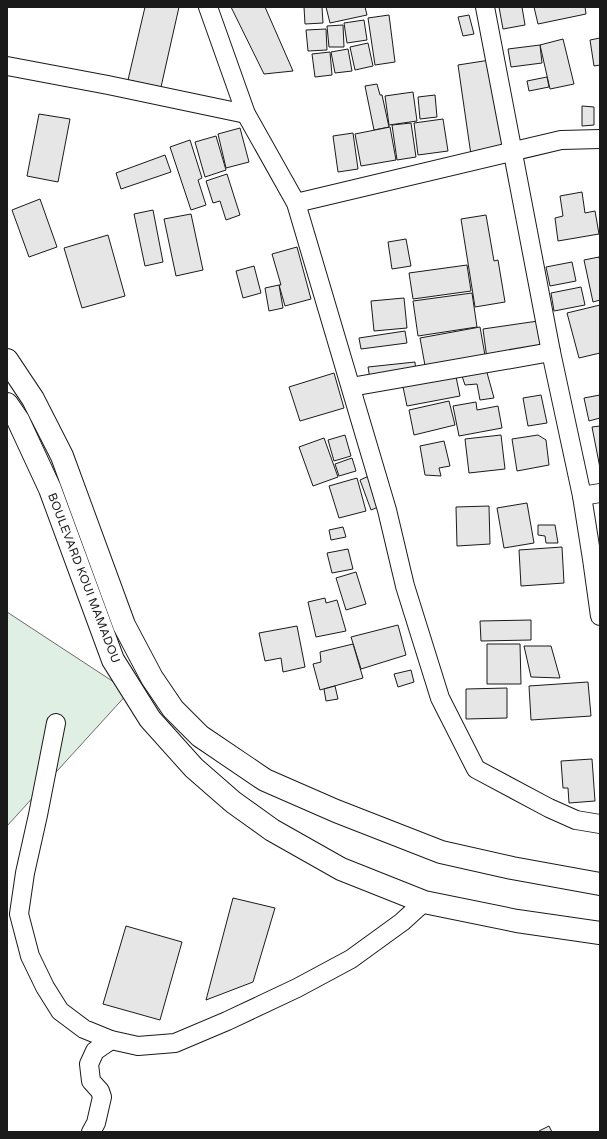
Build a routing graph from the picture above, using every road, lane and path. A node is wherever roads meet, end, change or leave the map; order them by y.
1 (208, 7) edge
2 (485, 7) edge
3 (7, 66) edge
4 (246, 114) junction
5 (600, 139) edge
6 (512, 151) junction
7 (296, 203) junction
8 (551, 352) junction
9 (7, 360) edge
10 (351, 387) junction
11 (7, 404) edge
12 (600, 493) edge
13 (582, 496) junction
14 (600, 616) edge
15 (56, 723) dead end
16 (600, 824) edge
17 (600, 884) edge
18 (424, 902) junction
19 (600, 933) edge
20 (111, 1040) junction
21 (91, 1132) edge

1 - 4 street
2 - 6 street
3 - 4 street
4 - 7 street
5 - 6 street
6 - 7 street
6 - 8 street
7 - 10 street
8 - 10 street
8 - 13 street
9 - 17 main road, BOULEVARD KOUI MAMADOU
10 - 16 street
11 - 18 main road, BOULEVARD KOUI MAMADOU
12 - 13 street
13 - 14 street
15 - 20 street
18 - 19 main road, BOULEVARD KOUI MAMADOU
18 - 20 street
20 - 21 street

